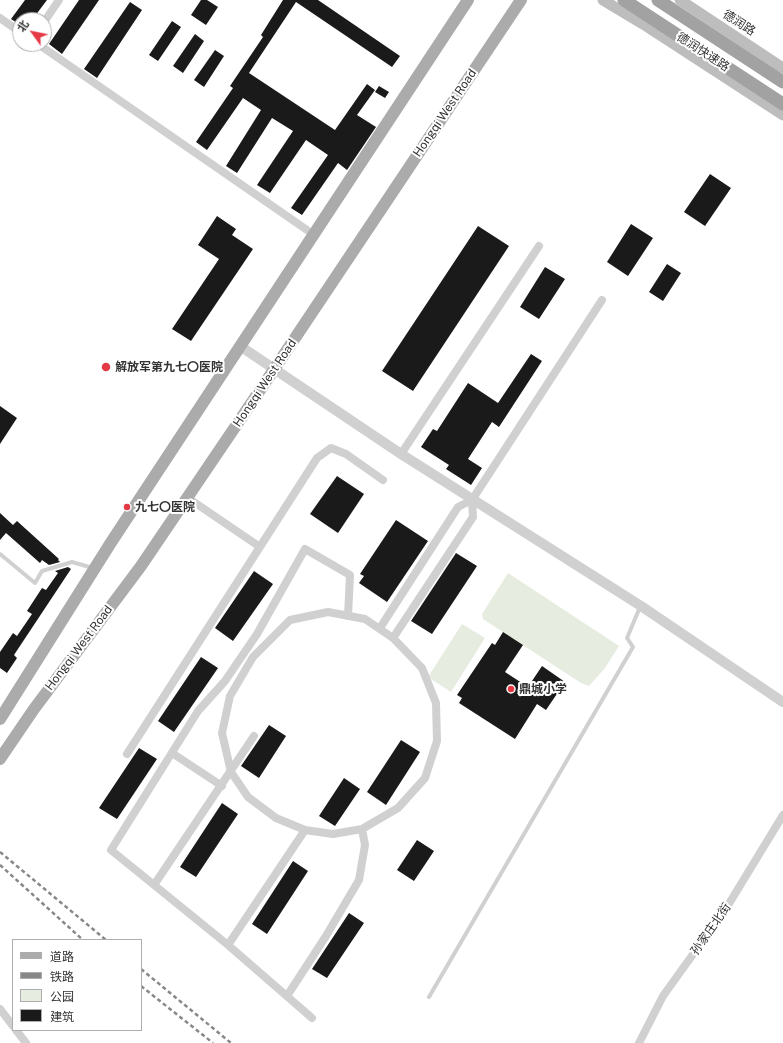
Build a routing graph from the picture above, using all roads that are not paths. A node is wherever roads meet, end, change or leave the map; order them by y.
1 (59, 0) edge
2 (468, 0) edge
3 (521, 0) edge
4 (604, 0) edge
5 (624, 0) edge
6 (658, 0) edge
7 (680, 0) edge
8 (51, 12) edge
9 (0, 18) edge
10 (12, 26) edge
11 (50, 52) edge
12 (783, 68) edge
13 (783, 82) edge
14 (783, 104) edge
15 (783, 115) edge
16 (307, 230) dead end
17 (539, 246) dead end
18 (602, 300) dead end
19 (240, 346) junction
20 (275, 368) junction
21 (401, 454) junction
22 (383, 480) dead end
23 (188, 498) junction
24 (472, 500) junction
25 (260, 547) junction
26 (0, 554) edge
27 (95, 568) junction
28 (640, 606) junction
29 (348, 616) junction
30 (380, 628) junction
31 (393, 638) junction
32 (244, 653) junction
33 (253, 657) junction
34 (783, 702) edge
35 (0, 719) edge
36 (254, 736) dead end
37 (172, 753) junction
38 (127, 754) dead end
39 (0, 759) edge
40 (231, 772) junction
41 (222, 786) junction
42 (783, 815) edge
43 (362, 829) junction
44 (305, 830) junction
45 (154, 885) junction
46 (228, 945) junction
47 (287, 996) junction
48 (429, 997) dead end
49 (0, 1009) edge
50 (312, 1018) dead end
51 (12, 1025) edge
52 (17, 1031) edge
53 (26, 1043) edge
54 (639, 1043) edge

1 - 8 street
2 - 19 main road, Hongqi West Road
3 - 20 main road, Hongqi West Road
4 - 15 main road
5 - 14 highway, 德润快速路
6 - 13 highway, 德润快速路
7 - 12 main road, 德润路
9 - 10 street
11 - 16 street
17 - 21 street
18 - 24 street
19 - 20 street
19 - 27 main road, Hongqi West Road
20 - 21 street
20 - 23 main road, Hongqi West Road
21 - 24 street
22 - 25 street
23 - 25 street
23 - 39 main road, Hongqi West Road
24 - 28 street
24 - 30 street
24 - 31 street
25 - 38 street
26 - 27 lane
27 - 35 main road, Hongqi West Road
28 - 34 street
28 - 48 lane
29 - 30 street
29 - 32 street
29 - 33 street
30 - 31 street
31 - 43 street
32 - 33 street
32 - 37 street
33 - 40 street
36 - 40 street
37 - 41 street
37 - 45 street
40 - 41 street
40 - 44 street
41 - 45 street
42 - 54 street, 孙家庄北街
43 - 44 street
43 - 47 street
44 - 46 street
45 - 46 street
46 - 47 street
47 - 50 street
49 - 51 street
52 - 53 street

